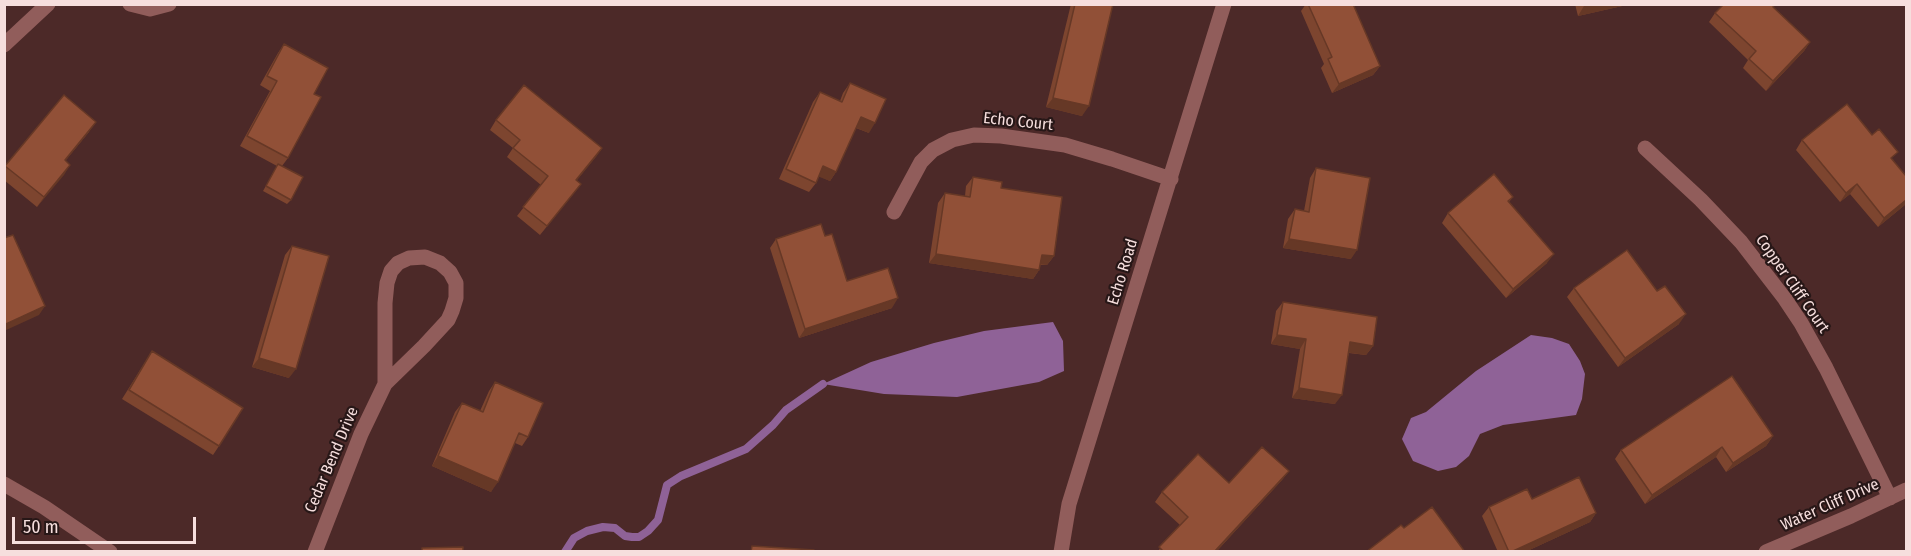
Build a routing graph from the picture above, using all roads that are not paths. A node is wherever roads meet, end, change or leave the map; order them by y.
1 (48, 4) edge
2 (130, 4) edge
3 (169, 4) edge
4 (1224, 4) edge
5 (4, 45) edge
6 (1645, 148) dead end
7 (1171, 179) junction
8 (894, 212) dead end
9 (385, 384) junction
10 (4, 484) edge
11 (1906, 490) edge
12 (1890, 498) junction
13 (110, 552) edge
14 (315, 552) edge
15 (1061, 552) edge
16 (1766, 552) edge

1 - 5 street
2 - 3 street
4 - 7 street, Echo Road
6 - 12 street, Copper Cliff Court
7 - 8 street, Echo Court
7 - 15 street, Echo Road
9 - 9 street, Cedar Bend Drive
9 - 14 street, Cedar Bend Drive
10 - 13 street
11 - 12 street, Water Cliff Drive
12 - 16 street, Water Cliff Drive

